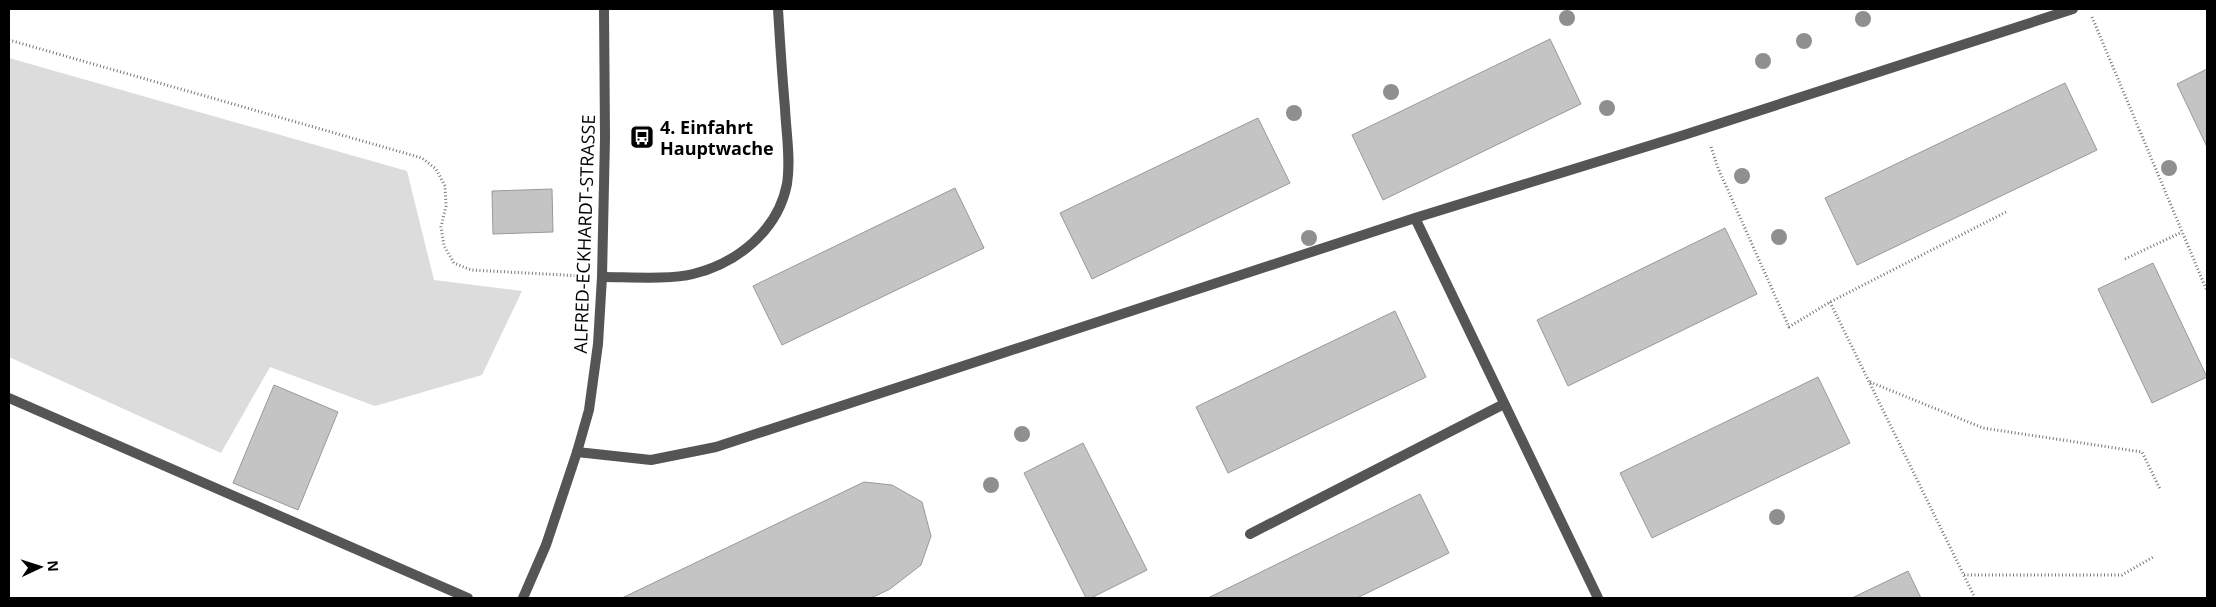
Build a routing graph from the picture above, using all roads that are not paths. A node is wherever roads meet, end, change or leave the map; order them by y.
1 (604, 9) edge
2 (778, 9) edge
3 (2073, 9) edge
4 (1415, 218) junction
5 (602, 278) junction
6 (9, 398) edge
7 (1504, 404) junction
8 (577, 452) junction
9 (1250, 534) dead end
10 (468, 598) edge
11 (523, 598) edge
12 (1598, 598) edge

1 - 5 street, ALFRED-ECKHARDT-STRASSE
2 - 5 street
3 - 4 street
4 - 7 street
4 - 8 street
5 - 8 street, ALFRED-ECKHARDT-STRASSE
6 - 10 street
7 - 9 street
7 - 12 street
8 - 11 street, ALFRED-ECKHARDT-STRASSE

